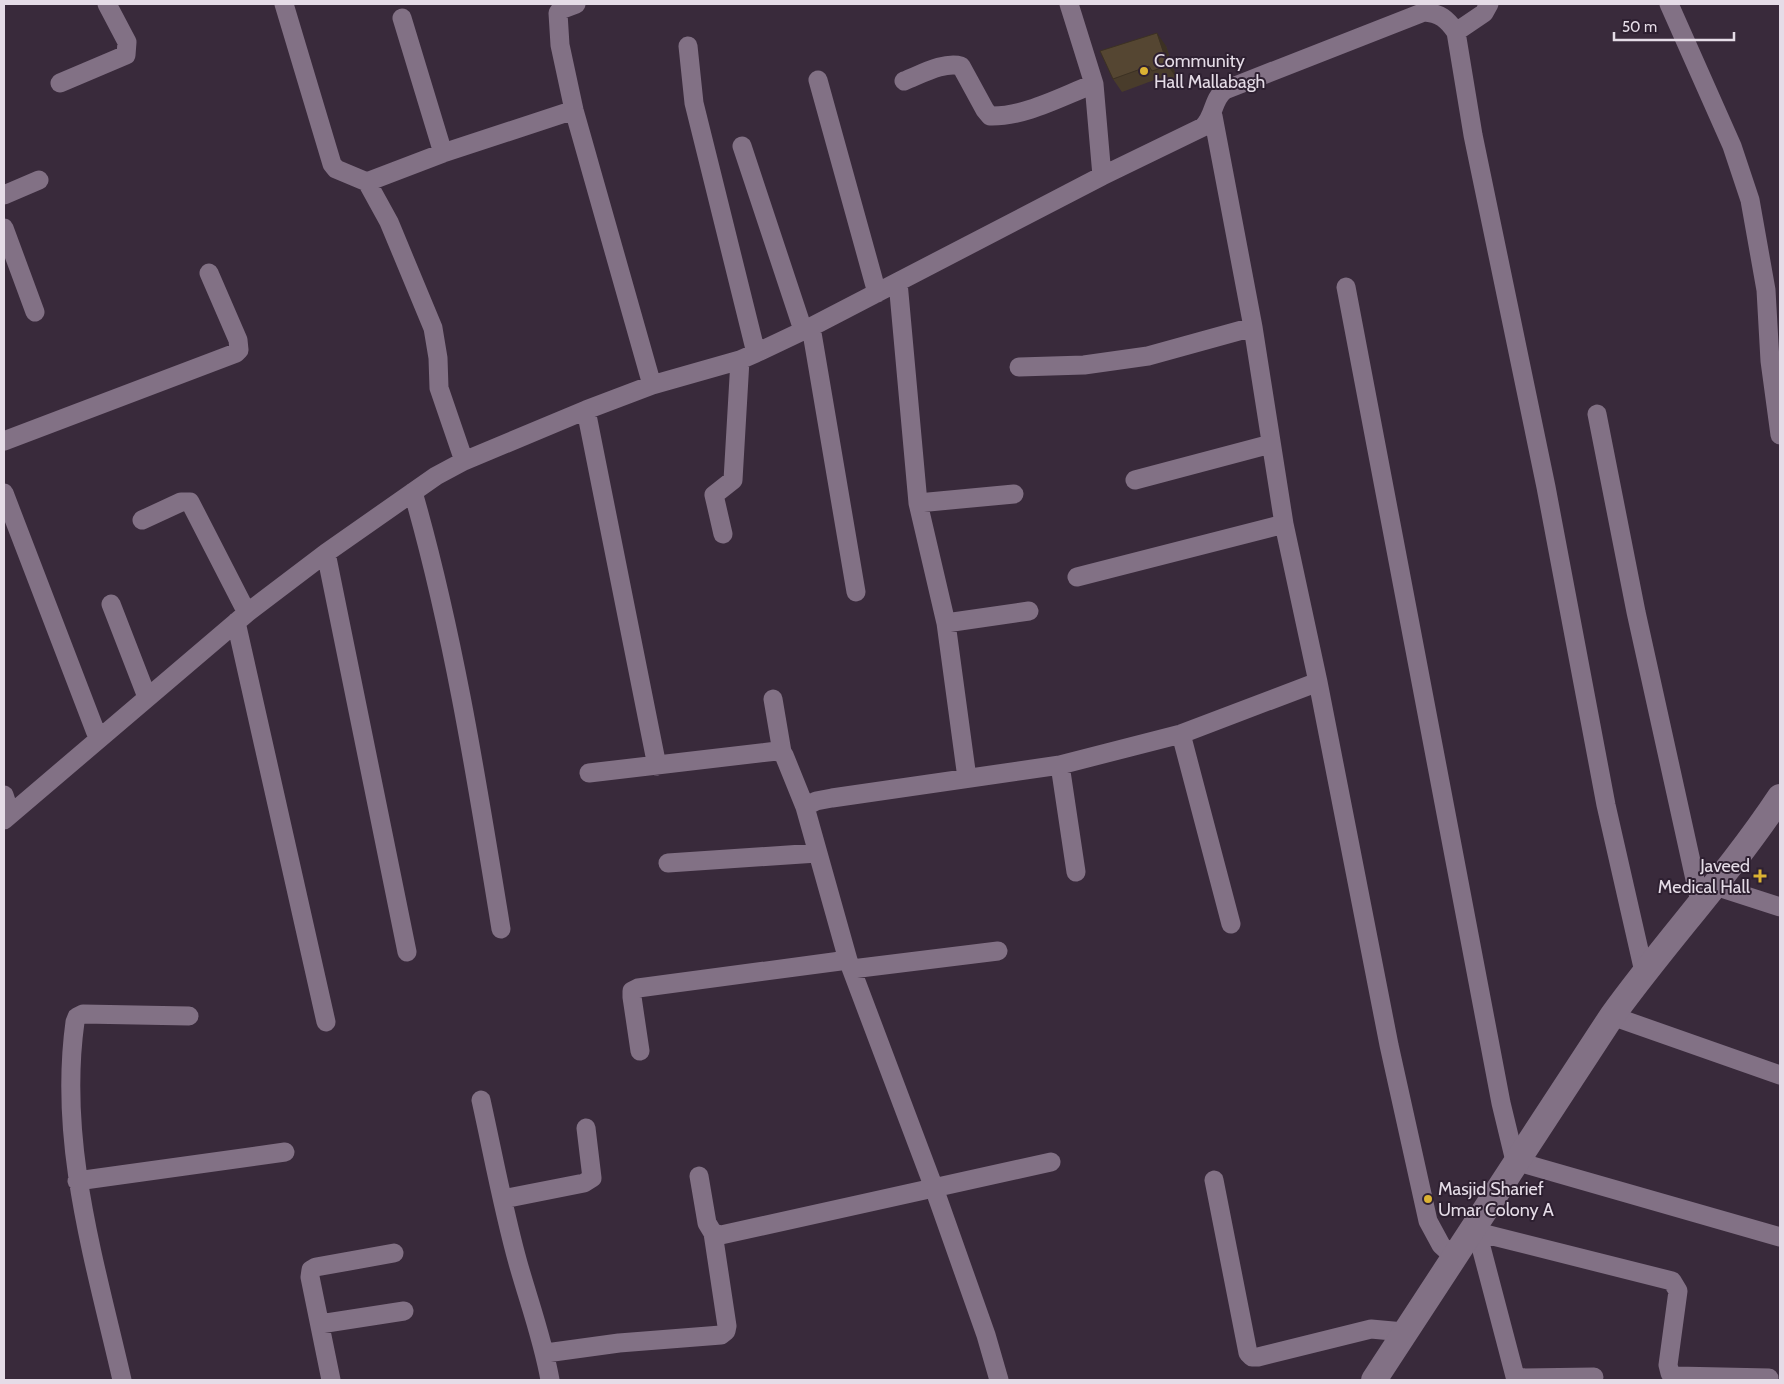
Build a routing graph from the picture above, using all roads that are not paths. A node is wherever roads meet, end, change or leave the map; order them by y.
1 (107, 4) edge
2 (284, 4) edge
3 (576, 4) edge
4 (1069, 4) edge
5 (1489, 4) edge
6 (1669, 4) edge
7 (402, 18) dead end
8 (1456, 32) junction
9 (688, 46) dead end
10 (818, 80) dead end
11 (904, 81) dead end
12 (60, 83) dead end
13 (1094, 84) junction
14 (574, 110) junction
15 (1212, 116) junction
16 (742, 146) dead end
17 (444, 153) junction
18 (1102, 176) junction
19 (39, 180) dead end
20 (368, 182) junction
21 (4, 195) edge
22 (4, 228) edge
23 (209, 273) dead end
24 (898, 282) junction
25 (1346, 287) dead end
26 (877, 293) junction
27 (35, 312) dead end
28 (1253, 327) junction
29 (807, 329) junction
30 (748, 356) junction
31 (1019, 367) dead end
32 (652, 385) junction
33 (586, 410) junction
34 (1597, 414) dead end
35 (1780, 435) edge
36 (4, 441) edge
37 (1271, 444) junction
38 (464, 461) junction
39 (1135, 480) dead end
40 (413, 492) junction
41 (4, 493) edge
42 (1014, 494) dead end
43 (918, 503) junction
44 (142, 520) dead end
45 (1284, 524) junction
46 (723, 534) dead end
47 (326, 553) junction
48 (1077, 577) dead end
49 (856, 592) dead end
50 (111, 604) dead end
51 (1029, 611) dead end
52 (242, 617) junction
53 (946, 623) junction
54 (1318, 682) junction
55 (147, 697) junction
56 (773, 699) dead end
57 (1181, 734) junction
58 (98, 738) junction
59 (782, 752) junction
60 (1060, 765) junction
61 (657, 766) junction
62 (589, 773) dead end
63 (967, 778) junction
64 (4, 795) edge
65 (1780, 797) edge
66 (805, 806) junction
67 (7, 816) edge
68 (817, 853) junction
69 (668, 863) dead end
70 (1076, 872) dead end
71 (1708, 894) junction
72 (1780, 907) edge
73 (1231, 924) dead end
74 (501, 929) dead end
75 (998, 951) dead end
76 (407, 952) dead end
77 (850, 965) junction
78 (1644, 972) junction
79 (189, 1016) dead end
80 (1612, 1016) junction
81 (326, 1022) dead end
82 (640, 1051) dead end
83 (1780, 1075) edge
84 (481, 1100) dead end
85 (586, 1128) dead end
86 (284, 1152) dead end
87 (1515, 1161) junction
88 (1051, 1162) dead end
89 (698, 1176) dead end
90 (1214, 1180) dead end
91 (77, 1181) junction
92 (934, 1188) junction
93 (503, 1199) junction
94 (1476, 1228) junction
95 (713, 1234) junction
96 (1780, 1237) edge
97 (394, 1253) dead end
98 (1453, 1256) junction
99 (404, 1311) dead end
100 (320, 1324) junction
101 (1404, 1332) junction
102 (546, 1353) junction
103 (1594, 1378) dead end
104 (1769, 1378) dead end
105 (1516, 1379) edge
106 (122, 1380) edge
107 (331, 1380) edge
108 (550, 1380) edge
109 (998, 1380) edge
110 (1374, 1380) edge

1 - 12 street
2 - 20 street
3 - 14 street
4 - 13 street
5 - 8 street
6 - 35 street
7 - 17 street
8 - 15 street
8 - 78 street
9 - 30 street
10 - 26 street
11 - 13 street
13 - 18 street
14 - 17 street
14 - 32 street
15 - 18 street
15 - 28 street
16 - 29 street
17 - 20 street
18 - 24 street
19 - 21 street
20 - 38 street
22 - 27 street
23 - 36 street
24 - 26 street
24 - 43 street
25 - 87 street
26 - 29 street
28 - 31 street
28 - 37 street
29 - 30 street
29 - 49 street
30 - 32 street
30 - 46 street
32 - 33 street
33 - 38 street
33 - 61 street
34 - 71 street
37 - 39 street
37 - 45 street
38 - 40 street
40 - 47 street
40 - 74 street
41 - 58 street
42 - 43 street
43 - 53 street
44 - 52 street
45 - 48 street
45 - 54 street
47 - 52 street
47 - 76 street
50 - 55 street
51 - 53 street
52 - 55 street
52 - 81 street
53 - 63 street
54 - 57 street
54 - 98 street
55 - 58 street
56 - 59 street
57 - 60 street
57 - 73 street
58 - 67 street
59 - 61 street
59 - 66 street
60 - 63 street
60 - 70 street
61 - 62 street
63 - 66 street
64 - 67 street
65 - 71 street
66 - 68 street
68 - 69 street
68 - 77 street
71 - 72 street
71 - 78 street
75 - 77 street
77 - 82 street
77 - 92 street
78 - 80 street
79 - 91 street
80 - 83 street
80 - 87 street
84 - 93 street
85 - 93 street
86 - 91 street
87 - 94 street
87 - 96 street
88 - 92 street
89 - 95 street
90 - 101 street
91 - 106 street
92 - 95 street
92 - 109 street
93 - 102 street
94 - 98 street
94 - 104 street
94 - 105 street
95 - 102 street
97 - 100 street
98 - 101 street
99 - 100 street
100 - 107 street
101 - 110 street
102 - 108 street
103 - 105 street

